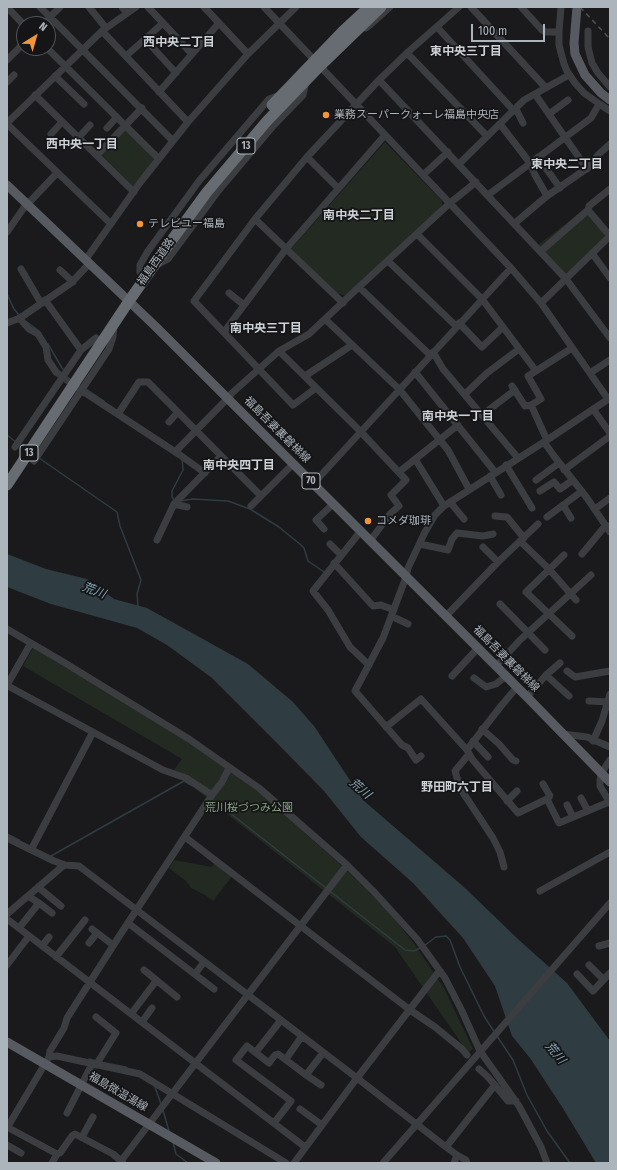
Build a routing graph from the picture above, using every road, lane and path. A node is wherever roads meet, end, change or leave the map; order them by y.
1 (7, 7) edge
2 (40, 7) edge
3 (60, 7) edge
4 (89, 7) edge
5 (122, 7) edge
6 (136, 7) edge
7 (148, 7) edge
8 (204, 7) edge
9 (264, 7) edge
10 (296, 7) edge
11 (363, 7) edge
12 (369, 7) edge
13 (381, 7) edge
14 (390, 7) edge
15 (459, 7) edge
16 (471, 7) edge
17 (521, 7) edge
18 (561, 7) edge
19 (577, 9) edge
20 (127, 13) junction
21 (48, 16) edge
22 (52, 16) edge
23 (16, 17) edge
24 (163, 23) junction
25 (219, 23) junction
26 (279, 23) junction
27 (56, 24) edge
28 (360, 27) junction
29 (437, 27) junction
30 (104, 29) junction
31 (343, 31) junction
32 (588, 31) dead end
33 (559, 32) junction
34 (145, 39) junction
35 (82, 49) junction
36 (16, 51) edge
37 (407, 53) junction
38 (192, 54) junction
39 (248, 54) junction
40 (55, 56) edge
41 (126, 56) junction
42 (7, 60) edge
43 (317, 64) junction
44 (65, 66) junction
45 (176, 73) junction
46 (569, 74) junction
47 (14, 75) dead end
48 (55, 76) junction
49 (379, 80) junction
50 (7, 82) edge
51 (609, 83) edge
52 (546, 88) junction
53 (159, 92) junction
54 (535, 94) junction
55 (35, 95) junction
56 (568, 100) dead end
57 (610, 100) edge
58 (84, 104) dead end
59 (356, 104) junction
60 (599, 104) junction
61 (142, 108) junction
62 (515, 110) junction
63 (610, 110) edge
64 (549, 114) junction
65 (117, 117) junction
66 (62, 122) junction
67 (188, 122) junction
68 (7, 123) edge
69 (523, 123) dead end
70 (500, 124) junction
71 (90, 125) dead end
72 (126, 126) junction
73 (107, 128) dead end
74 (51, 134) dead end
75 (385, 134) junction
76 (487, 136) junction
77 (78, 137) junction
78 (565, 137) junction
79 (173, 141) junction
80 (610, 144) edge
81 (448, 152) junction
82 (97, 155) junction
83 (307, 157) junction
84 (538, 157) junction
85 (159, 159) junction
86 (530, 163) junction
87 (459, 164) junction
88 (587, 169) junction
89 (57, 173) junction
90 (423, 175) junction
91 (476, 182) junction
92 (7, 185) edge
93 (338, 188) junction
94 (560, 188) junction
95 (610, 189) edge
96 (134, 192) junction
97 (488, 195) junction
98 (547, 196) junction
99 (450, 203) junction
100 (28, 204) junction
101 (588, 210) junction
102 (255, 219) junction
103 (110, 223) junction
104 (515, 223) junction
105 (7, 232) edge
106 (417, 234) junction
107 (610, 236) edge
108 (286, 249) junction
109 (541, 251) junction
110 (592, 253) junction
111 (88, 261) junction
112 (388, 261) junction
113 (511, 268) junction
114 (21, 269) dead end
115 (60, 270) dead end
116 (610, 278) edge
117 (566, 279) junction
118 (73, 282) junction
119 (359, 287) junction
120 (229, 293) dead end
121 (126, 299) junction
122 (482, 299) junction
123 (43, 301) junction
124 (541, 302) junction
125 (343, 303) junction
126 (244, 305) junction
127 (21, 317) junction
128 (326, 320) junction
129 (114, 322) junction
130 (7, 323) edge
131 (458, 325) junction
132 (503, 327) junction
133 (224, 332) junction
134 (96, 338) junction
135 (610, 338) edge
136 (352, 345) junction
137 (572, 348) junction
138 (520, 349) junction
139 (81, 350) junction
140 (279, 351) junction
141 (432, 353) junction
142 (610, 360) edge
143 (259, 368) junction
144 (536, 371) junction
145 (56, 372) tunnel mouth
146 (415, 372) junction
147 (590, 373) junction
148 (305, 376) junction
149 (316, 388) junction
150 (399, 389) junction
151 (87, 394) tunnel mouth
152 (465, 394) junction
153 (228, 398) junction
154 (609, 399) edge
155 (531, 405) junction
156 (593, 409) junction
157 (120, 412) junction
158 (178, 412) junction
159 (482, 415) junction
160 (47, 418) junction
161 (169, 422) dead end
162 (458, 425) junction
163 (196, 431) junction
164 (360, 431) junction
165 (610, 435) edge
166 (439, 439) junction
167 (545, 441) junction
168 (15, 447) dead end
169 (179, 452) junction
170 (221, 456) junction
171 (518, 458) junction
172 (415, 459) junction
173 (34, 461) dead end
174 (559, 463) junction
175 (293, 464) junction
176 (506, 465) junction
177 (564, 470) junction
178 (7, 472) edge
179 (399, 472) junction
180 (205, 473) junction
181 (493, 474) junction
182 (536, 480) dead end
183 (573, 480) junction
184 (314, 484) junction
185 (7, 485) edge
186 (469, 490) junction
187 (540, 491) dead end
188 (582, 491) junction
189 (502, 495) dead end
190 (261, 496) junction
191 (610, 498) edge
192 (174, 504) junction
193 (333, 504) junction
194 (447, 504) junction
195 (563, 505) junction
196 (251, 506) dead end
197 (186, 507) dead end
198 (532, 508) dead end
199 (595, 509) junction
200 (495, 516) dead end
201 (547, 517) dead end
202 (571, 518) dead end
203 (464, 519) dead end
204 (538, 524) dead end
205 (606, 525) junction
206 (324, 529) dead end
207 (360, 532) junction
208 (610, 532) edge
209 (493, 534) dead end
210 (522, 539) junction
211 (156, 540) dead end
212 (370, 541) junction
213 (330, 544) dead end
214 (420, 544) junction
215 (483, 547) dead end
216 (582, 554) dead end
217 (341, 555) junction
218 (564, 555) dead end
219 (498, 562) junction
220 (334, 563) junction
221 (549, 570) junction
222 (590, 575) dead end
223 (406, 577) junction
224 (570, 594) junction
225 (576, 600) dead end
226 (500, 604) dead end
227 (393, 613) junction
228 (550, 614) junction
229 (446, 616) junction
230 (408, 624) dead end
231 (7, 629) edge
232 (528, 634) junction
233 (572, 636) dead end
234 (31, 643) junction
235 (478, 648) junction
236 (545, 650) dead end
237 (560, 663) dead end
238 (369, 665) junction
239 (496, 666) junction
240 (566, 671) dead end
241 (610, 671) edge
242 (546, 675) junction
243 (452, 676) dead end
244 (506, 676) junction
245 (474, 678) dead end
246 (7, 686) edge
247 (517, 687) junction
248 (610, 694) edge
249 (570, 696) dead end
250 (527, 697) junction
251 (589, 701) dead end
252 (608, 702) junction
253 (386, 727) junction
254 (482, 729) junction
255 (92, 732) junction
256 (562, 734) junction
257 (473, 741) junction
258 (593, 741) junction
259 (610, 748) edge
260 (468, 752) junction
261 (421, 756) dead end
262 (488, 757) dead end
263 (610, 760) edge
264 (516, 761) dead end
265 (229, 768) junction
266 (602, 772) junction
267 (610, 782) edge
268 (543, 784) dead end
269 (518, 791) dead end
270 (212, 795) junction
271 (581, 798) dead end
272 (548, 799) junction
273 (507, 801) junction
274 (610, 802) edge
275 (567, 804) dead end
276 (588, 811) junction
277 (573, 817) junction
278 (185, 837) junction
279 (7, 838) edge
280 (31, 850) junction
281 (610, 852) edge
282 (64, 865) junction
283 (347, 865) junction
284 (504, 867) dead end
285 (38, 888) junction
286 (540, 891) dead end
287 (28, 896) junction
288 (39, 903) junction
289 (610, 903) edge
290 (61, 906) dead end
291 (137, 910) junction
292 (52, 913) dead end
293 (7, 914) edge
294 (7, 919) edge
295 (85, 920) dead end
296 (128, 923) junction
297 (301, 925) junction
298 (19, 928) junction
299 (29, 936) junction
300 (49, 937) dead end
301 (89, 943) dead end
302 (610, 943) edge
303 (114, 945) junction
304 (42, 946) junction
305 (599, 946) dead end
306 (56, 957) junction
307 (204, 962) junction
308 (7, 965) edge
309 (589, 965) dead end
310 (144, 970) dead end
311 (441, 972) junction
312 (610, 973) edge
313 (195, 974) junction
314 (577, 974) dead end
315 (603, 979) junction
316 (156, 980) junction
317 (90, 983) junction
318 (214, 989) dead end
319 (248, 995) junction
320 (178, 997) dead end
321 (152, 1008) dead end
322 (410, 1010) junction
323 (130, 1014) junction
324 (96, 1017) dead end
325 (281, 1020) junction
326 (142, 1022) junction
327 (302, 1036) junction
328 (7, 1042) edge
329 (480, 1050) junction
330 (256, 1052) junction
331 (323, 1052) junction
332 (467, 1055) dead end
333 (286, 1059) junction
334 (46, 1060) junction
335 (195, 1063) junction
336 (94, 1064) junction
337 (479, 1069) dead end
338 (306, 1075) junction
339 (357, 1078) junction
340 (82, 1085) junction
341 (321, 1085) dead end
342 (495, 1085) junction
343 (172, 1094) junction
344 (516, 1101) junction
345 (300, 1109) dead end
346 (67, 1113) dead end
347 (94, 1117) dead end
348 (274, 1123) junction
349 (149, 1124) junction
350 (416, 1124) junction
351 (322, 1125) junction
352 (7, 1128) edge
353 (82, 1137) junction
354 (7, 1145) edge
355 (306, 1147) junction
356 (446, 1147) junction
357 (21, 1153) dead end
358 (56, 1154) junction
359 (457, 1155) junction
360 (121, 1162) edge
361 (52, 1163) edge
362 (216, 1163) edge
363 (286, 1163) edge
364 (294, 1163) edge
365 (383, 1163) edge
366 (454, 1163) edge
367 (467, 1163) edge
368 (547, 1163) edge

1 - 23 street
2 - 21 street
3 - 22 street
4 - 30 street
5 - 20 street
6 - 20 street
7 - 24 street
8 - 25 street
9 - 26 street
10 - 26 street
11 - 31 street
12 - 31 highway, 福島西道路 / 13
13 - 28 highway, 福島西道路 / 13
14 - 28 street
15 - 29 street
16 - 52 street
17 - 33 street
18 - 33 street
19 - 57 main road
20 - 30 street
24 - 34 street
24 - 38 street
25 - 38 street
25 - 39 street
26 - 39 street
26 - 43 street
27 - 35 street
28 - 43 highway, 福島西道路 / 13
29 - 37 street
29 - 62 street
30 - 35 street
30 - 41 street
31 - 43 highway, 福島西道路 / 13
32 - 51 street
33 - 46 street
34 - 41 street
34 - 45 street
35 - 44 street
35 - 61 street
36 - 42 street
37 - 49 street
37 - 76 street
38 - 45 street
39 - 67 street
40 - 44 street
41 - 53 street
43 - 59 street
43 - 121 highway, 福島西道路 / 13
43 - 121 highway, 福島西道路 / 13
44 - 48 street
44 - 65 street
45 - 53 street
46 - 52 street
46 - 60 street
47 - 50 street
48 - 55 street
48 - 58 street
49 - 59 street
49 - 81 street
52 - 54 street
53 - 67 street
54 - 62 street
54 - 64 street
55 - 66 street
55 - 68 street
56 - 64 street
59 - 75 street
59 - 83 street
60 - 63 street
60 - 78 street
61 - 72 street
61 - 79 street
62 - 69 street
62 - 70 street
64 - 78 street
65 - 72 street
65 - 73 street
66 - 74 street
66 - 77 street
67 - 79 street
68 - 89 street
70 - 76 street
70 - 86 street
71 - 77 street
72 - 82 street
72 - 85 street
75 - 90 street
75 - 93 street
76 - 87 street
77 - 82 street
78 - 84 street
78 - 88 street
79 - 85 street
80 - 88 street
81 - 87 street
81 - 90 street
82 - 96 street
83 - 93 street
83 - 102 street
84 - 86 street
84 - 94 street
85 - 96 street
86 - 97 street
86 - 98 street
87 - 91 street
88 - 94 street
89 - 100 street
89 - 103 street
90 - 99 street
91 - 97 street
91 - 99 street
92 - 100 main road, 福島吾妻裏磐梯線 / 70
93 - 108 street
94 - 98 street
95 - 101 street
96 - 103 street
97 - 104 street
98 - 104 street
99 - 106 street
99 - 113 street
100 - 105 street
100 - 111 main road, 福島吾妻裏磐梯線 / 70
101 - 107 street
101 - 109 street
102 - 108 street
102 - 133 street
103 - 111 street
104 - 109 street
106 - 112 street
106 - 122 street
107 - 110 street
108 - 125 street
108 - 126 street
109 - 117 street
110 - 116 street
110 - 117 street
111 - 118 street
111 - 121 main road, 福島吾妻裏磐梯線 / 70
112 - 119 street
112 - 131 street
113 - 122 street
113 - 124 street
114 - 123 street
115 - 118 street
117 - 124 street
117 - 135 street
118 - 123 street
119 - 125 street
119 - 141 street
120 - 126 street
121 - 129 highway, 福島西道路 / 13
121 - 134 highway, 福島西道路 / 13
121 - 153 main road, 福島吾妻裏磐梯線 / 70
122 - 131 street
122 - 132 street
123 - 127 street
123 - 139 street
124 - 137 street
125 - 128 street
126 - 133 street
127 - 130 street
127 - 145 street
128 - 136 street
128 - 140 street
129 - 160 highway, 福島西道路 / 13
129 - 173 street
131 - 132 street
131 - 141 street
132 - 138 street
133 - 143 street
134 - 139 street
134 - 160 highway, 福島西道路 / 13
136 - 148 street
136 - 150 street
137 - 144 street
137 - 147 street
138 - 144 street
138 - 152 street
139 - 168 street
140 - 143 street
140 - 148 street
141 - 146 street
141 - 152 street
142 - 147 street
143 - 149 street
143 - 153 street
144 - 155 street
146 - 150 street
146 - 162 street
147 - 154 street
148 - 149 street
149 - 164 street
150 - 164 street
150 - 166 street
151 - 157 street
152 - 159 street
153 - 163 street
153 - 175 main road, 福島吾妻裏磐梯線 / 70
154 - 156 street
155 - 159 street
155 - 167 street
156 - 165 street
156 - 167 street
157 - 158 street
157 - 169 street
158 - 161 street
158 - 163 street
159 - 171 street
160 - 178 highway, 福島西道路 / 13
160 - 185 highway, 福島西道路 / 13
162 - 166 street
162 - 181 street
163 - 169 street
163 - 170 street
164 - 179 street
164 - 184 street
165 - 177 street
166 - 172 street
166 - 186 street
167 - 171 street
167 - 174 street
169 - 180 street
170 - 180 street
170 - 190 street
171 - 176 street
172 - 179 street
172 - 194 street
174 - 177 street
174 - 182 street
175 - 184 main road, 福島吾妻裏磐梯線 / 70
175 - 190 street
176 - 181 street
176 - 198 street
177 - 183 street
179 - 212 street
180 - 192 street
181 - 186 street
181 - 189 street
183 - 187 street
183 - 188 street
184 - 193 main road, 福島吾妻裏磐梯線 / 70
186 - 194 street
188 - 195 street
188 - 199 street
190 - 196 street
191 - 199 street
192 - 197 street
192 - 211 street
193 - 206 street
193 - 207 main road, 福島吾妻裏磐梯線 / 70
194 - 203 street
194 - 214 street
195 - 201 street
195 - 202 street
199 - 205 street
200 - 210 street
204 - 210 street
205 - 208 street
205 - 216 street
207 - 212 main road, 福島吾妻裏磐梯線 / 70
207 - 217 street
209 - 214 street
210 - 219 street
210 - 221 street
212 - 223 main road, 福島吾妻裏磐梯線 / 70
213 - 217 street
214 - 223 street
215 - 219 street
217 - 220 street
218 - 221 street
219 - 229 street
220 - 227 street
220 - 238 street
221 - 224 street
221 - 228 street
222 - 224 street
223 - 227 street
223 - 229 main road, 福島吾妻裏磐梯線 / 70
224 - 225 street
224 - 228 street
226 - 232 street
227 - 230 street
227 - 238 street
228 - 232 street
228 - 233 street
229 - 235 main road, 福島吾妻裏磐梯線 / 70
231 - 234 street
232 - 236 street
232 - 239 street
234 - 246 street
234 - 265 street
235 - 239 main road, 福島吾妻裏磐梯線 / 70
235 - 243 street
237 - 242 street
238 - 253 street
239 - 244 main road, 福島吾妻裏磐梯線 / 70
240 - 241 street
242 - 249 street
242 - 250 street
244 - 245 street
244 - 247 main road, 福島吾妻裏磐梯線 / 70
246 - 255 street
247 - 250 main road, 福島吾妻裏磐梯線 / 70
247 - 254 street
248 - 252 street
250 - 256 main road, 福島吾妻裏磐梯線 / 70
251 - 252 street
252 - 258 street
253 - 260 street
253 - 261 street
254 - 257 street
254 - 264 street
255 - 270 street
255 - 280 street
256 - 258 street
256 - 266 main road, 福島吾妻裏磐梯線 / 70
257 - 260 street
257 - 262 street
258 - 259 street
260 - 273 street
260 - 284 street
263 - 266 street
265 - 270 street
265 - 283 street
266 - 267 main road, 福島吾妻裏磐梯線 / 70
266 - 274 street
268 - 272 street
269 - 273 street
270 - 278 street
271 - 276 street
272 - 273 street
272 - 277 street
274 - 276 street
275 - 277 street
276 - 277 street
278 - 291 street
278 - 297 street
279 - 280 street
280 - 282 street
281 - 286 street
282 - 285 street
282 - 291 street
283 - 297 street
283 - 311 street
285 - 287 street
285 - 290 street
287 - 288 street
287 - 293 street
288 - 292 street
288 - 298 street
289 - 329 street
291 - 296 street
291 - 307 street
294 - 298 street
295 - 306 street
296 - 303 street
296 - 313 street
297 - 319 street
297 - 322 street
298 - 299 street
299 - 304 street
299 - 308 street
300 - 304 street
301 - 303 street
302 - 305 street
303 - 317 street
304 - 306 street
306 - 317 street
307 - 313 street
307 - 319 street
309 - 315 street
310 - 316 street
311 - 322 street
311 - 329 street
312 - 315 street
313 - 318 street
314 - 315 street
316 - 320 street
316 - 323 street
317 - 323 street
317 - 334 street
319 - 325 street
319 - 335 street
321 - 326 street
322 - 332 street
322 - 339 street
323 - 326 street
324 - 336 street
325 - 327 street
325 - 330 street
326 - 335 street
327 - 331 street
327 - 333 street
328 - 334 main road, 福島微温湯線
329 - 344 street
329 - 350 street
330 - 333 street
330 - 348 street
331 - 338 street
331 - 339 street
333 - 338 street
334 - 336 street
334 - 340 main road, 福島微温湯線
334 - 352 street
335 - 343 street
335 - 348 street
336 - 340 street
336 - 343 street
337 - 342 street
338 - 341 street
339 - 350 street
339 - 351 street
340 - 346 street
340 - 349 main road, 福島微温湯線
342 - 344 street
342 - 356 street
343 - 349 street
343 - 363 street
344 - 368 street
345 - 351 street
347 - 353 street
348 - 355 street
349 - 360 street
349 - 362 main road, 福島微温湯線
350 - 356 street
350 - 365 street
351 - 355 street
352 - 358 street
353 - 358 street
353 - 360 street
354 - 357 street
355 - 364 street
356 - 359 street
358 - 361 street
359 - 366 street
359 - 367 street

